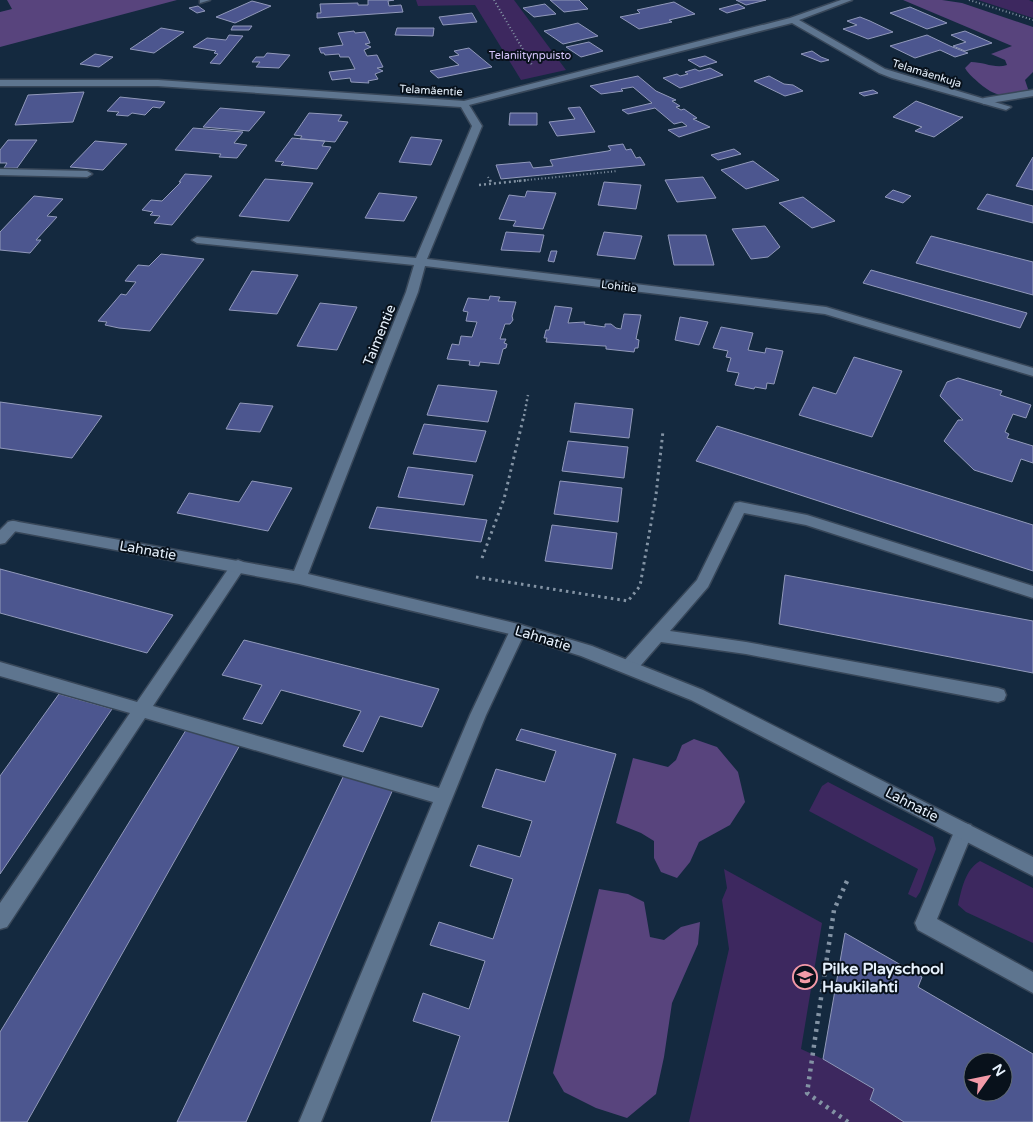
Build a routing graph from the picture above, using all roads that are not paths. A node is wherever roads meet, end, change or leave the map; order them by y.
1 (848, 0) edge
2 (794, 20) junction
3 (0, 83) edge
4 (1033, 92) edge
5 (984, 101) junction
6 (464, 104) junction
7 (1006, 107) dead end
8 (0, 172) edge
9 (87, 174) dead end
10 (198, 240) dead end
11 (420, 262) junction
12 (1033, 372) edge
13 (0, 539) edge
14 (238, 566) junction
15 (299, 578) junction
16 (1033, 592) edge
17 (518, 630) junction
18 (657, 636) junction
19 (629, 667) junction
20 (0, 669) edge
21 (998, 695) dead end
22 (142, 708) junction
23 (444, 797) junction
24 (964, 831) junction
25 (1033, 867) edge
26 (0, 920) edge
27 (1033, 983) edge
28 (310, 1122) edge

1 - 2 street, Telamäentie
2 - 5 street, Telamäenkuja
2 - 6 street, Telamäentie
3 - 6 street, Telamäentie
4 - 5 street
5 - 7 street, Telamäenkuja
6 - 11 street, Taimentie
8 - 9 street
10 - 11 street, Lohitie
11 - 12 street, Lohitie
11 - 15 street, Taimentie
13 - 14 street, Lahnatie
14 - 15 street, Lahnatie
14 - 22 street
15 - 17 street, Lahnatie
16 - 18 street
17 - 19 street, Lahnatie
17 - 23 street
18 - 19 street
18 - 21 street
19 - 24 street, Lahnatie
20 - 22 street
22 - 23 street
22 - 26 street
23 - 28 street
24 - 25 street, Lahnatie
24 - 27 street

